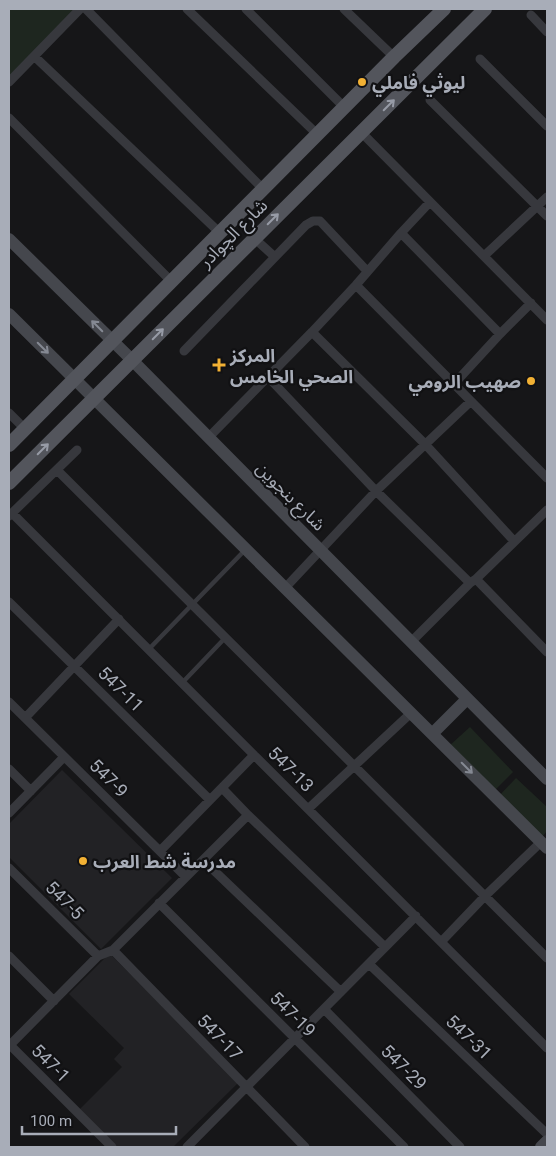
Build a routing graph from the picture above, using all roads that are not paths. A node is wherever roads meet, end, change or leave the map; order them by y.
1 (80, 9) edge
2 (86, 9) edge
3 (187, 9) edge
4 (246, 9) edge
5 (344, 9) edge
6 (485, 9) edge
7 (436, 11) edge
8 (531, 15) dead end
9 (547, 32) edge
10 (34, 56) junction
11 (394, 57) junction
12 (480, 59) dead end
13 (9, 82) edge
14 (430, 100) dead end
15 (344, 107) junction
16 (9, 118) edge
17 (547, 126) edge
18 (361, 132) junction
19 (318, 134) junction
20 (263, 189) junction
21 (547, 197) edge
22 (430, 202) junction
23 (537, 206) junction
24 (547, 216) edge
25 (220, 233) junction
26 (401, 233) junction
27 (254, 238) junction
28 (9, 239) edge
29 (484, 256) junction
30 (274, 257) junction
31 (367, 271) junction
32 (172, 281) junction
33 (356, 285) junction
34 (531, 303) junction
35 (9, 314) edge
36 (547, 320) edge
37 (312, 332) junction
38 (500, 334) junction
39 (112, 341) junction
40 (184, 351) dead end
41 (132, 360) junction
42 (268, 377) junction
43 (74, 379) junction
44 (454, 384) junction
45 (94, 399) junction
46 (471, 401) junction
47 (10, 417) edge
48 (25, 429) junction
49 (208, 438) junction
50 (425, 444) junction
51 (9, 445) edge
52 (78, 450) dead end
53 (57, 470) junction
54 (547, 478) edge
55 (9, 483) edge
56 (376, 491) junction
57 (547, 510) edge
58 (10, 515) edge
59 (514, 541) junction
60 (246, 549) junction
61 (321, 551) junction
62 (473, 581) junction
63 (285, 588) junction
64 (9, 602) edge
65 (192, 605) junction
66 (119, 619) junction
67 (226, 638) junction
68 (411, 642) junction
69 (149, 649) junction
70 (547, 652) edge
71 (74, 667) junction
72 (182, 683) junction
73 (467, 699) junction
74 (9, 702) edge
75 (411, 713) junction
76 (25, 718) junction
77 (432, 734) junction
78 (254, 754) junction
79 (64, 757) junction
80 (354, 766) junction
81 (9, 769) edge
82 (547, 779) edge
83 (222, 788) junction
84 (31, 791) junction
85 (210, 800) junction
86 (308, 809) junction
87 (9, 813) edge
88 (248, 815) junction
89 (544, 845) edge
90 (160, 851) junction
91 (203, 860) junction
92 (9, 868) edge
93 (186, 877) junction
94 (485, 896) junction
95 (160, 903) junction
96 (416, 916) junction
97 (441, 942) junction
98 (386, 947) junction
99 (113, 950) junction
100 (9, 956) edge
101 (98, 956) junction
102 (547, 958) edge
103 (369, 964) junction
104 (341, 992) junction
105 (54, 1001) junction
106 (324, 1009) junction
107 (295, 1038) junction
108 (9, 1045) edge
109 (547, 1048) edge
110 (246, 1087) junction
111 (547, 1134) edge
112 (547, 1141) edge
113 (193, 1145) edge
114 (112, 1147) edge
115 (305, 1147) edge
116 (404, 1147) edge
117 (460, 1147) edge
118 (541, 1147) edge

1 - 10 street
2 - 20 street
3 - 19 street
4 - 15 street
5 - 11 street
18 -> 6 main road, شارع الچوادر
7 - 11 main road, شارع الچوادر
8 - 9 street
10 - 13 street
10 - 25 street
11 - 15 main road, شارع الچوادر
12 - 17 street
14 - 23 street
15 - 19 main road, شارع الچوادر
16 - 32 street
18 - 22 street
27 -> 18 main road, شارع الچوادر
19 - 20 main road, شارع الچوادر
20 - 25 main road, شارع الچوادر
21 - 23 street
22 - 26 street
22 - 29 street
23 - 24 street
23 - 29 street
25 - 32 main road, شارع الچوادر
26 - 31 street
26 - 38 street
27 - 30 street
41 -> 27 main road, شارع الچوادر
39 -> 28 street, شارع بنجوين
29 - 34 street
30 - 31 street
30 - 40 street
31 - 33 street
32 - 39 main road, شارع الچوادر
33 - 37 street
33 - 44 street
34 - 36 street
34 - 38 street
35 -> 43 street
37 - 42 street
37 - 50 street
38 - 44 street
39 - 41 street, شارع بنجوين
39 - 43 main road, شارع الچوادر
41 - 45 main road, شارع الچوادر
41 - 49 street, شارع بنجوين
42 - 49 street
42 - 56 street
43 - 45 street
43 - 48 main road, شارع الچوادر
44 - 46 street
55 -> 45 main road, شارع الچوادر
45 - 60 street
46 - 50 street
46 - 54 street
47 - 48 street
48 - 51 main road, شارع الچوادر
49 - 61 street, شارع بنجوين
50 - 56 street
50 - 59 street
52 - 53 street
53 - 58 street
53 - 65 street
56 - 61 street
56 - 62 street
57 - 59 street
58 - 66 street, 547-13
59 - 62 street
60 - 63 street
60 - 65 lane
61 - 63 street
61 - 68 street, شارع بنجوين
62 - 68 street
62 - 70 street
63 - 75 street
64 - 71 street, 547-11
65 - 67 street
65 - 69 lane
66 - 69 street, 547-13
66 - 71 street
67 - 72 lane
67 - 80 street
68 - 73 street, شارع بنجوين
69 - 72 street, 547-13
71 - 76 street
71 - 85 street, 547-11
72 - 78 street, 547-13
73 - 77 street
73 - 82 street, شارع بنجوين
74 - 76 street, 547-9
75 - 77 street
75 - 80 street
76 - 79 street, 547-9
77 -> 89 street
78 - 83 street
78 - 86 street, 547-13
79 - 84 street
79 - 90 street, 547-9
80 - 86 street
80 - 94 street
81 - 84 street
83 - 85 street
83 - 88 street
84 - 87 street
85 - 90 street
86 - 96 street, 547-13
88 - 91 street
88 - 98 street
89 - 94 street
90 - 93 street, 547-9
91 - 93 street
91 - 104 street
92 - 101 street, 547-5
93 - 95 street
94 - 97 street
94 - 102 street
95 - 99 street
95 - 107 street, 547-19
96 - 97 street, 547-13
96 - 98 street
97 - 109 street, 547-13
98 - 103 street
99 - 101 street
99 - 110 street, 547-17
100 - 105 street
101 - 105 street
103 - 104 street
103 - 111 street, 547-31
104 - 106 street
105 - 108 street
106 - 107 street
106 - 117 street, 547-29
107 - 110 street
107 - 116 street, 547-19
108 - 114 street, 547-1
110 - 113 street
110 - 115 street, 547-17
112 - 118 street

